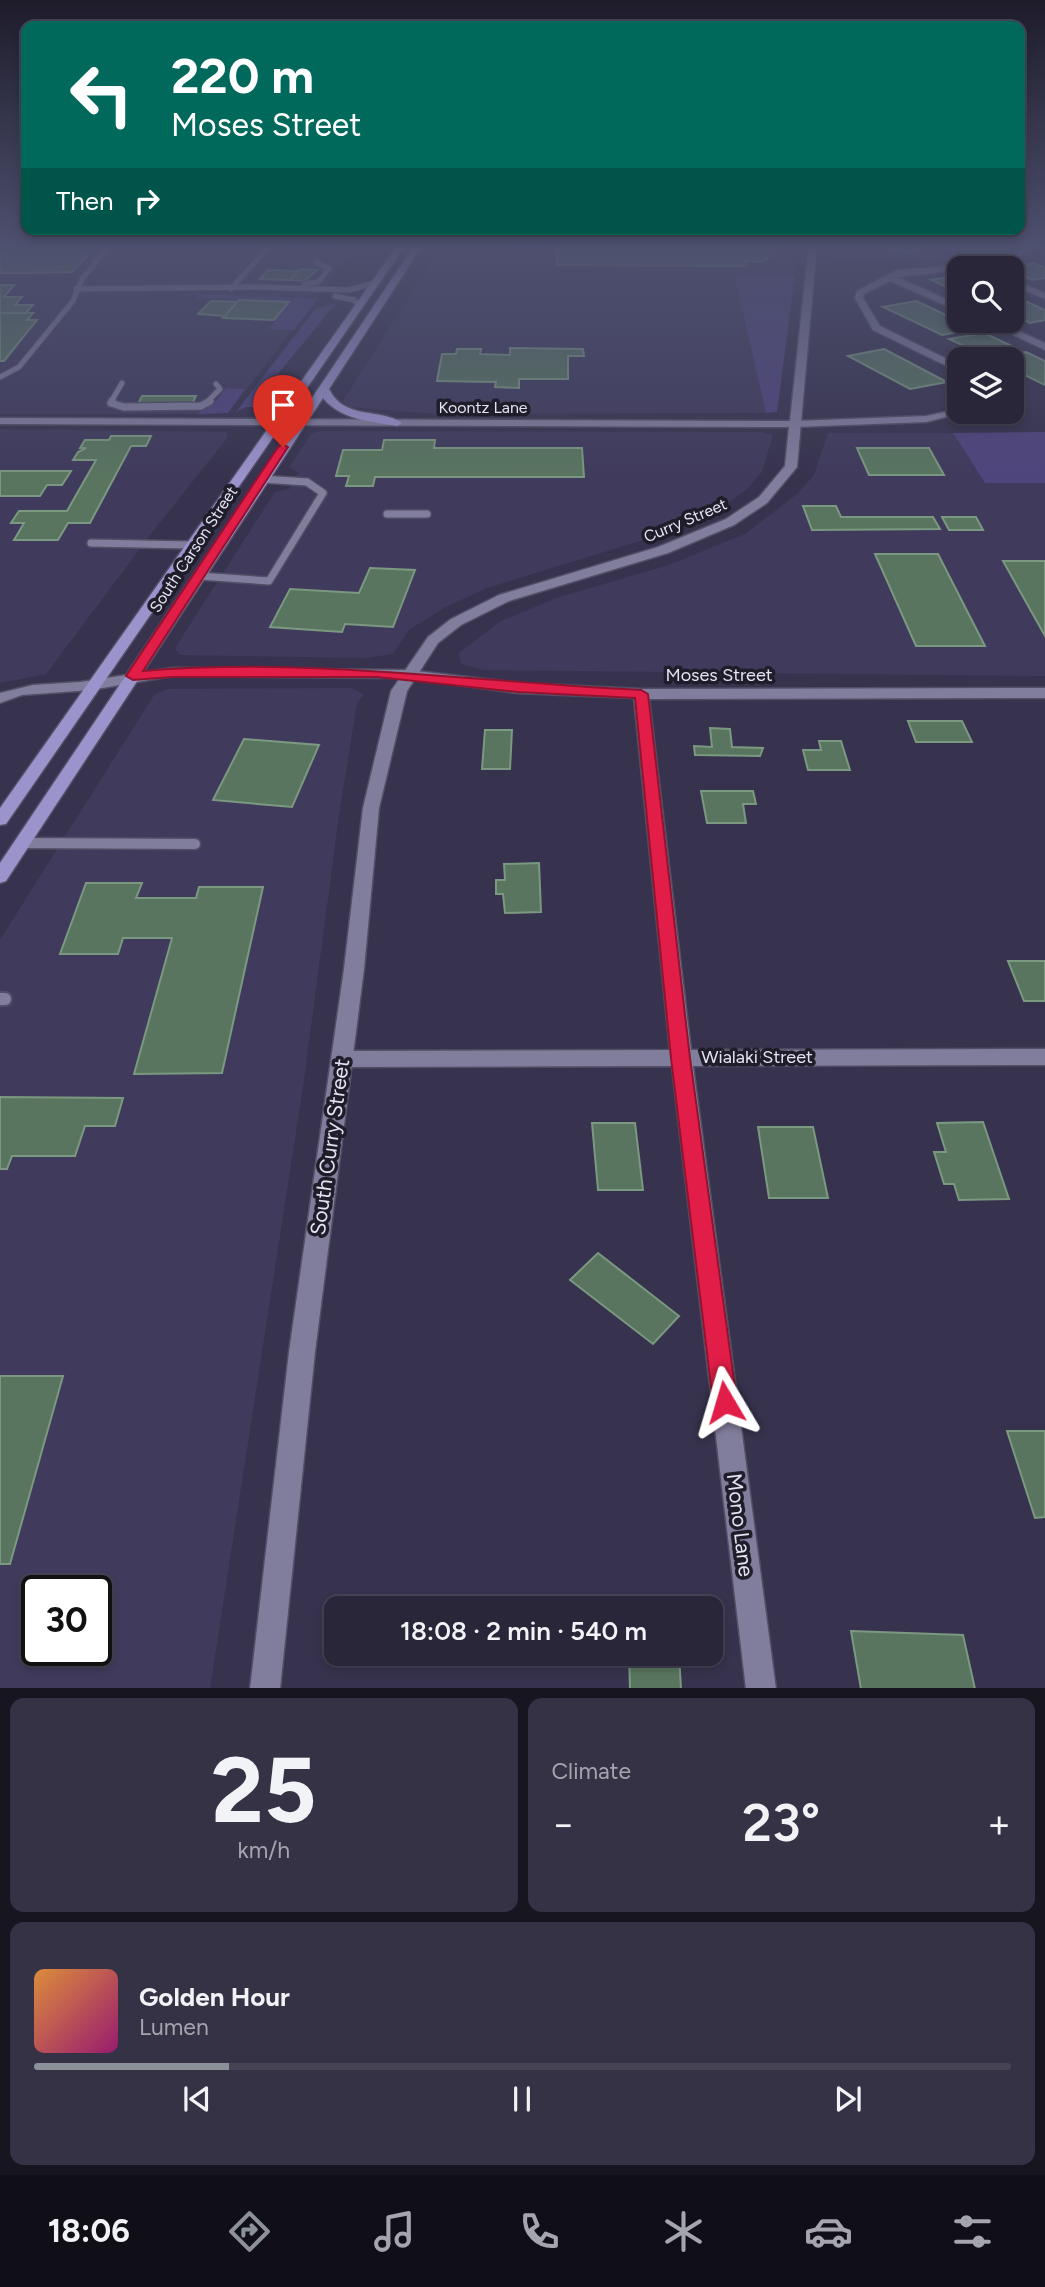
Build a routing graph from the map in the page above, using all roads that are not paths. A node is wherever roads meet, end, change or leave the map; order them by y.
1 (55, 322) edge
2 (346, 322) edge
3 (367, 322) edge
4 (805, 322) edge
5 (872, 322) edge
6 (1014, 333) edge
7 (1045, 347) edge
8 (947, 363) edge
9 (0, 377) edge
10 (122, 383) dead end
11 (216, 384) dead end
12 (323, 388) junction
13 (947, 415) edge
14 (0, 421) edge
15 (276, 422) junction
16 (300, 422) junction
17 (397, 423) junction
18 (796, 424) junction
19 (262, 479) junction
20 (387, 514) dead end
21 (427, 514) dead end
22 (91, 543) dead end
23 (191, 545) junction
24 (199, 576) junction
25 (450, 627) joint
26 (408, 674) junction
27 (133, 676) junction
28 (92, 685) junction
29 (1045, 693) edge
30 (641, 694) junction
31 (0, 698) edge
32 (0, 820) edge
33 (22, 843) junction
34 (195, 844) dead end
35 (0, 877) edge
36 (681, 1058) junction
37 (1045, 1058) edge
38 (342, 1059) junction
39 (265, 1688) edge
40 (761, 1688) edge

1 - 9 lane
2 - 15 main road, South Carson Street
3 - 12 main road, South Carson Street
4 - 18 street, Curry Street
5 - 8 street
6 - 7 street
10 - 11 lane
12 - 16 main road, South Carson Street
12 - 17 main road
13 - 18 street, Koontz Lane
14 - 15 street, Koontz Lane
15 - 16 street, Koontz Lane
15 - 23 main road, South Carson Street
16 - 17 street, Koontz Lane
16 - 19 main road, South Carson Street
17 - 18 street, Koontz Lane
18 - 25 street, Curry Street
19 - 24 main road, South Carson Street
19 - 24 lane
20 - 21 lane
22 - 23 lane
23 - 28 main road, South Carson Street
24 - 27 main road, South Carson Street
25 - 26 street, South Curry Street
26 - 27 street, Moses Street
26 - 30 street, Moses Street
26 - 38 street, South Curry Street
27 - 28 street, Moses Street
27 - 33 main road, South Carson Street
28 - 31 street, Moses Street
28 - 32 main road, South Carson Street
29 - 30 street, Moses Street
30 - 36 street, Mono Lane
33 - 34 lane
33 - 35 main road, South Carson Street
36 - 37 street, Wialaki Street
36 - 38 street, Wialaki Street
36 - 40 street, Mono Lane
38 - 39 street, South Curry Street

